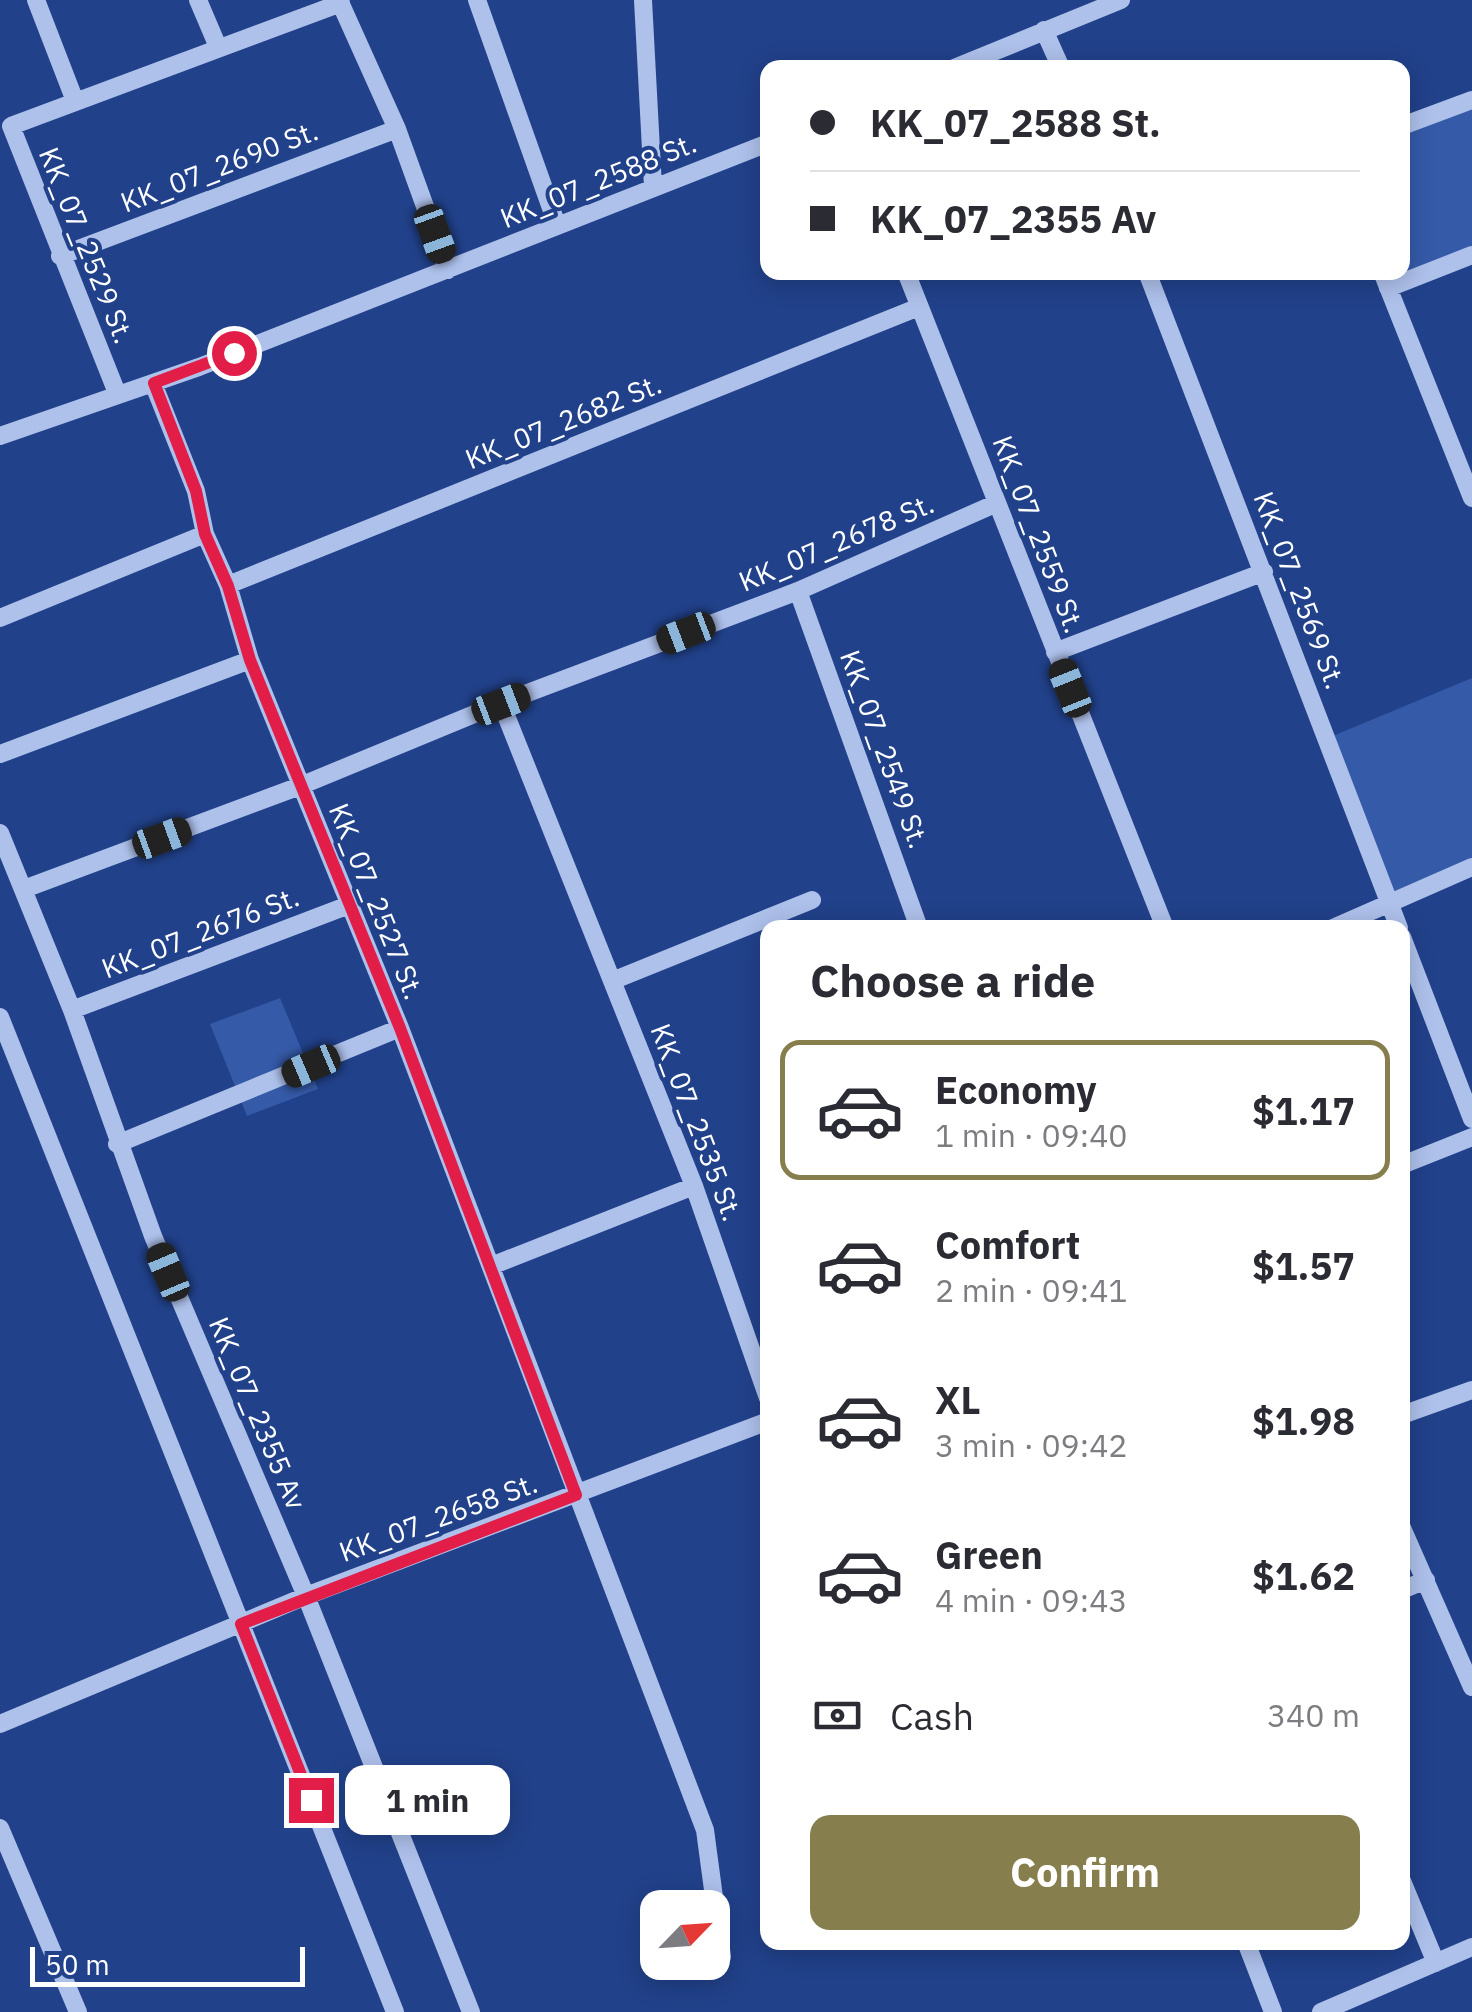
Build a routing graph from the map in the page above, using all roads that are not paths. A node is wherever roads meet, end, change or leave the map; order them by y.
1 (36, 0) edge
2 (198, 0) edge
3 (477, 0) edge
4 (642, 0) edge
5 (1120, 0) edge
6 (340, 2) edge
7 (1044, 30) junction
8 (218, 48) junction
9 (973, 60) edge
10 (1057, 60) edge
11 (74, 100) junction
12 (1472, 100) edge
13 (1410, 123) edge
14 (6, 128) edge
15 (397, 129) junction
16 (760, 146) edge
17 (653, 187) junction
18 (557, 224) junction
19 (1472, 254) edge
20 (60, 256) junction
21 (448, 270) junction
22 (1410, 273) edge
23 (909, 280) edge
24 (1150, 280) edge
25 (1385, 280) edge
26 (919, 307) junction
27 (154, 383) junction
28 (116, 393) junction
29 (2, 429) edge
30 (1472, 498) edge
31 (997, 503) junction
32 (205, 534) junction
33 (1264, 572) junction
34 (228, 586) junction
35 (798, 591) junction
36 (0, 618) edge
37 (1055, 652) junction
38 (250, 660) junction
39 (501, 704) junction
40 (0, 754) edge
41 (300, 786) junction
42 (0, 834) edge
43 (1472, 866) edge
44 (24, 889) junction
45 (812, 900) dead end
46 (1389, 902) junction
47 (348, 905) junction
48 (762, 920) edge
49 (916, 920) edge
50 (1162, 920) edge
51 (1350, 920) edge
52 (1396, 920) edge
53 (760, 921) edge
54 (1410, 958) edge
55 (612, 980) junction
56 (72, 1010) junction
57 (0, 1017) edge
58 (400, 1028) junction
59 (1472, 1119) edge
60 (1472, 1138) edge
61 (117, 1144) junction
62 (1410, 1162) edge
63 (694, 1186) junction
64 (490, 1266) junction
65 (760, 1375) edge
66 (1472, 1390) edge
67 (1410, 1412) edge
68 (760, 1424) edge
69 (576, 1495) junction
70 (1410, 1545) edge
71 (1426, 1580) junction
72 (1410, 1587) edge
73 (306, 1596) junction
74 (241, 1624) junction
75 (1472, 1687) edge
76 (0, 1724) edge
77 (0, 1828) edge
78 (713, 1890) edge
79 (1410, 1900) edge
80 (1472, 1947) edge
81 (1249, 1950) edge
82 (1436, 1963) junction
83 (78, 2012) edge
84 (395, 2012) edge
85 (471, 2012) edge
86 (1274, 2012) edge
87 (1321, 2012) edge

1 - 11 street
2 - 8 street
3 - 18 street
4 - 17 street
5 - 7 street
6 - 8 street, KK_07_2529 St.
6 - 15 street
7 - 9 street
7 - 10 street
8 - 11 street, KK_07_2529 St.
11 - 14 street, KK_07_2529 St.
12 - 13 street
14 - 20 street, KK_07_2529 St.
15 - 20 street, KK_07_2690 St.
15 - 21 street
16 - 17 street, KK_07_2588 St.
17 - 18 street, KK_07_2588 St.
18 - 21 street, KK_07_2588 St.
19 - 22 street
20 - 28 street, KK_07_2529 St.
21 - 27 street, KK_07_2588 St.
23 - 26 street, KK_07_2559 St.
24 - 33 street, KK_07_2569 St.
25 - 30 street
26 - 31 street, KK_07_2559 St.
26 - 34 street, KK_07_2682 St.
27 - 28 street, KK_07_2588 St.
27 - 32 street, KK_07_2527 St.
28 - 29 street, KK_07_2588 St.
31 - 35 street, KK_07_2678 St.
31 - 37 street, KK_07_2559 St.
32 - 34 street, KK_07_2527 St.
32 - 36 street
33 - 37 street
33 - 46 street, KK_07_2569 St.
34 - 38 street, KK_07_2527 St.
35 - 39 street, KK_07_2678 St.
35 - 49 street, KK_07_2549 St.
37 - 50 street, KK_07_2559 St.
38 - 40 street
38 - 41 street, KK_07_2527 St.
39 - 41 street, KK_07_2678 St.
39 - 55 street, KK_07_2535 St.
41 - 44 street, KK_07_2678 St.
41 - 47 street, KK_07_2527 St.
42 - 44 street, KK_07_2355 Av
43 - 46 street
44 - 56 street, KK_07_2355 Av
45 - 48 street
46 - 51 street
46 - 52 street, KK_07_2569 St.
47 - 56 street, KK_07_2676 St.
47 - 58 street, KK_07_2527 St.
53 - 55 street
54 - 59 street
55 - 63 street, KK_07_2535 St.
56 - 61 street, KK_07_2355 Av
57 - 74 street
58 - 61 street
58 - 64 street, KK_07_2527 St.
60 - 62 street
61 - 73 street, KK_07_2355 Av
63 - 64 street
63 - 65 street, KK_07_2535 St.
64 - 69 street, KK_07_2527 St.
66 - 67 street
68 - 69 street, KK_07_2658 St.
69 - 73 street, KK_07_2658 St.
69 - 78 street, KK_07_2527 St.
70 - 71 street
71 - 72 street
71 - 75 street
73 - 74 street, KK_07_2658 St.
73 - 85 street, KK_07_2355 Av
74 - 76 street, KK_07_2658 St.
74 - 84 street
77 - 83 street
79 - 82 street
80 - 82 street
81 - 86 street
82 - 87 street

